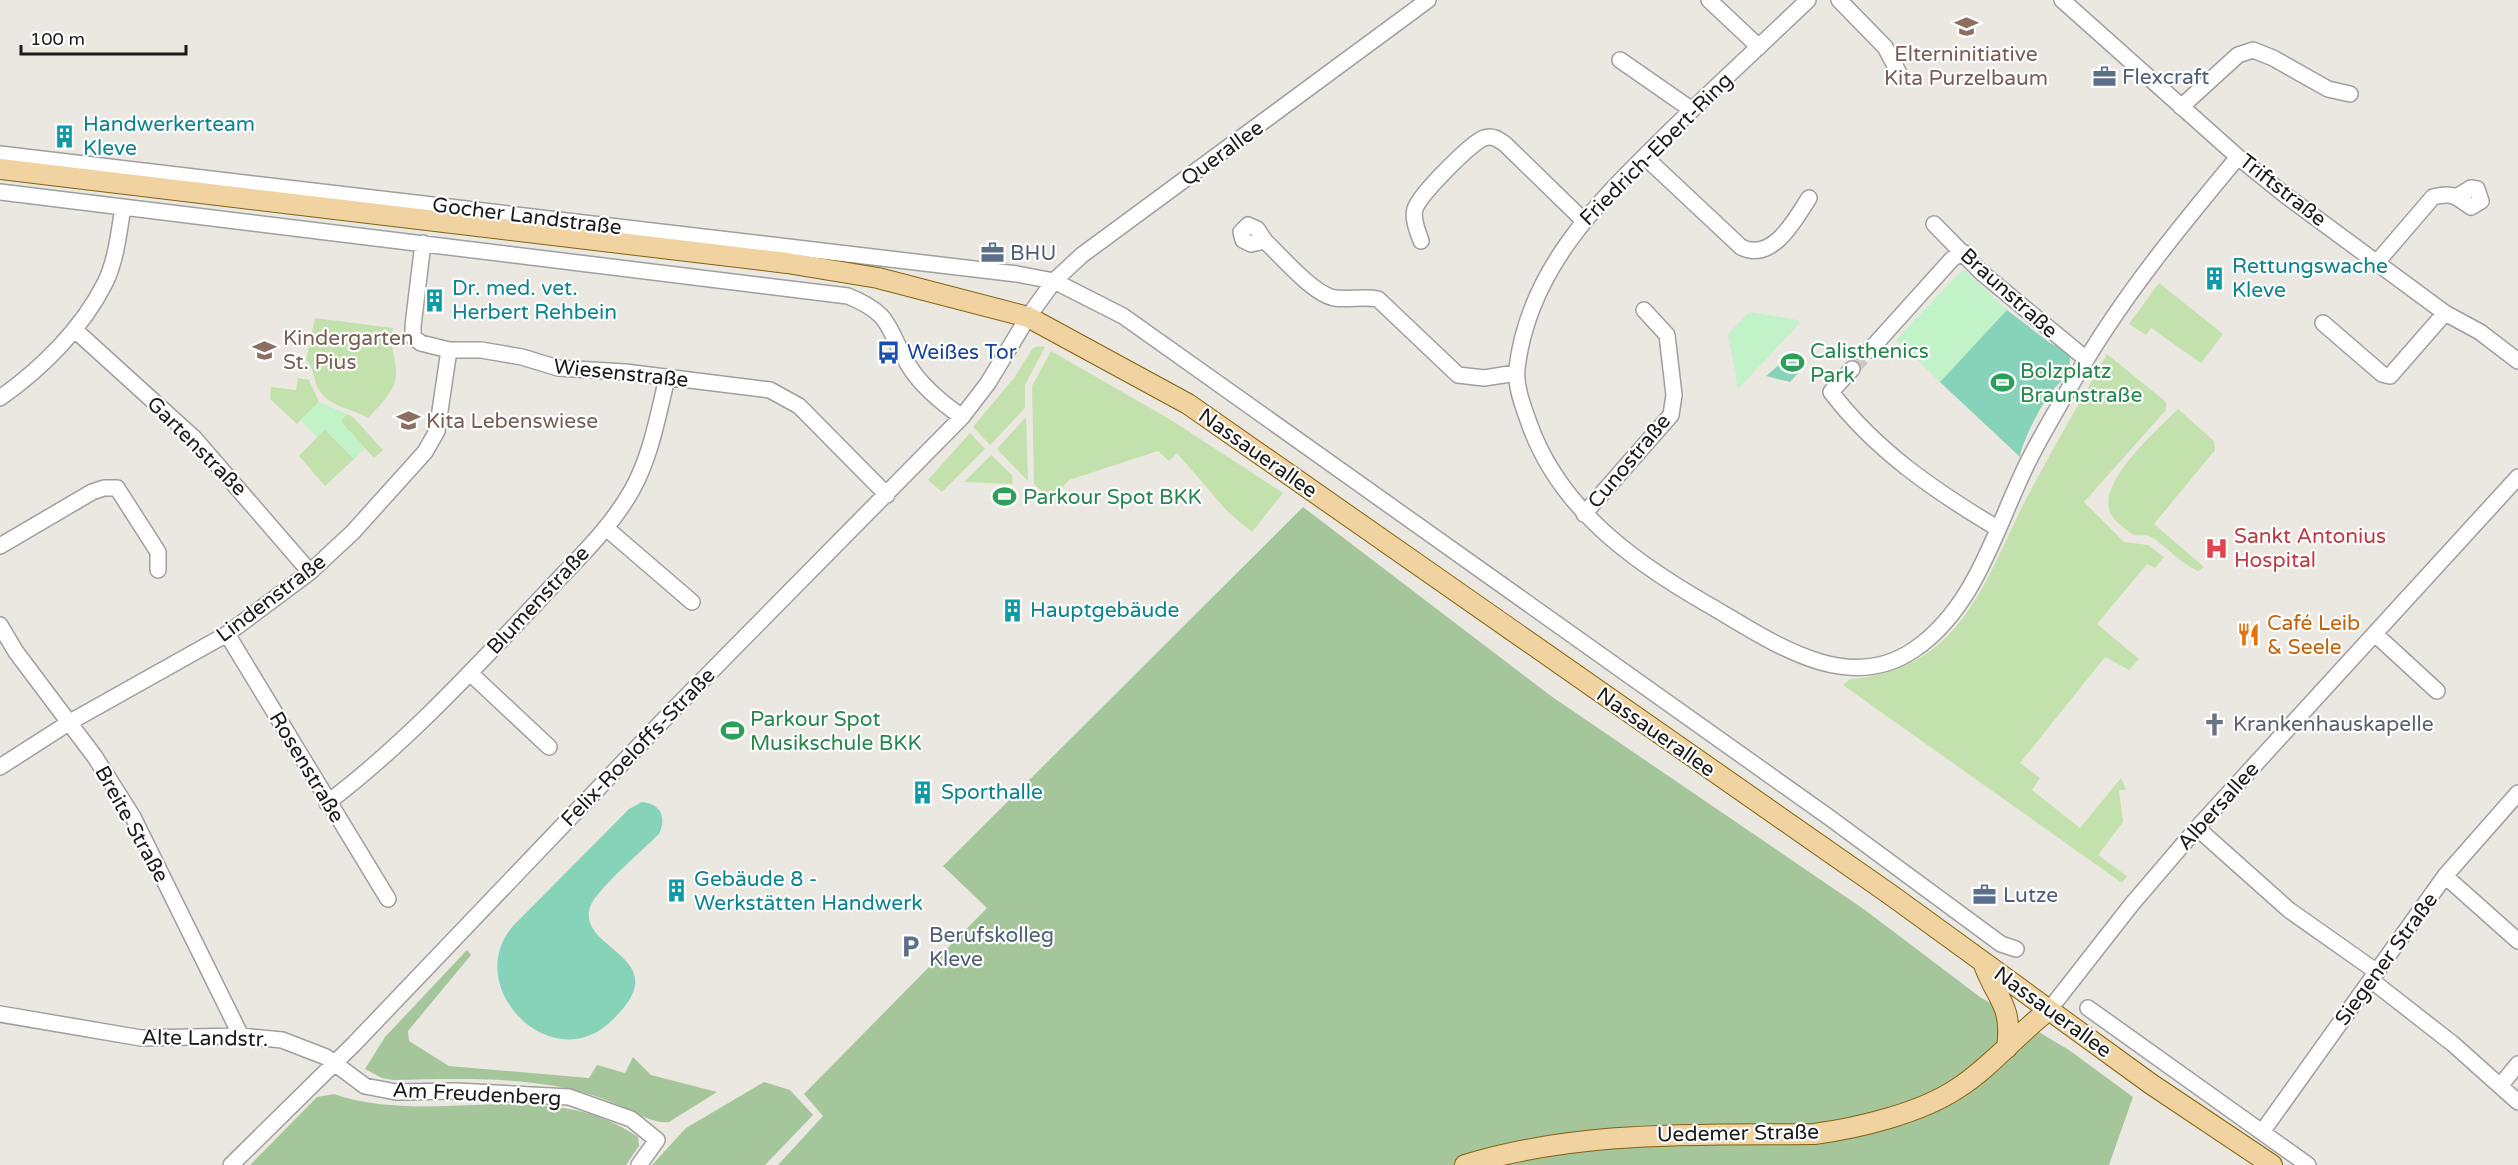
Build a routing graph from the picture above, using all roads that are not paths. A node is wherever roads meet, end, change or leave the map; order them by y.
1 (1428, 0) edge
2 (1708, 0) edge
3 (1808, 0) edge
4 (1839, 0) edge
5 (2062, 0) edge
6 (1759, 47) junction
7 (1620, 60) dead end
8 (1901, 78) dead end
9 (2350, 94) dead end
10 (2181, 107) junction
11 (1692, 110) junction
12 (0, 154) edge
13 (1645, 157) junction
14 (2238, 157) junction
15 (0, 169) edge
16 (0, 192) edge
17 (2458, 196) dead end
18 (1809, 198) dead end
19 (123, 207) junction
20 (1583, 220) junction
21 (1934, 224) dead end
22 (1265, 241) dead end
23 (1421, 241) dead end
24 (423, 243) junction
25 (1963, 252) junction
26 (2378, 261) junction
27 (1059, 276) junction
28 (1644, 310) dead end
29 (2445, 313) junction
30 (1028, 317) junction
31 (2323, 323) dead end
32 (75, 330) junction
33 (449, 350) junction
34 (1870, 350) tunnel mouth
35 (2086, 359) junction
36 (2518, 361) edge
37 (1852, 369) tunnel mouth
38 (1516, 374) junction
39 (667, 378) junction
40 (0, 398) edge
41 (962, 417) junction
42 (2518, 477) edge
43 (887, 495) junction
44 (1584, 514) junction
45 (606, 528) junction
46 (1997, 528) junction
47 (0, 546) edge
48 (158, 570) dead end
49 (310, 572) junction
50 (692, 602) dead end
51 (0, 625) edge
52 (227, 634) junction
53 (2375, 634) junction
54 (470, 673) junction
55 (2437, 691) dead end
56 (70, 722) junction
57 (549, 747) dead end
58 (0, 767) edge
59 (2518, 793) edge
60 (327, 803) junction
61 (2198, 828) junction
62 (2445, 876) junction
63 (388, 899) dead end
64 (2518, 941) edge
65 (2016, 949) dead end
66 (1983, 962) junction
67 (2373, 976) junction
68 (2088, 1008) dead end
69 (2049, 1010) junction
70 (0, 1014) edge
71 (241, 1036) junction
72 (2007, 1048) junction
73 (335, 1063) junction
74 (2518, 1065) edge
75 (2500, 1086) junction
76 (2518, 1102) edge
77 (2262, 1132) junction
78 (231, 1165) edge
79 (639, 1165) edge
80 (1465, 1165) edge
81 (2272, 1165) edge
82 (2308, 1165) edge

1 - 27 street, Querallee
2 - 6 street
3 - 6 street, Friedrich-Ebert-Ring
4 - 8 street
5 - 10 street, Triftstraße
6 - 11 street, Friedrich-Ebert-Ring
7 - 11 street
9 - 10 street
10 - 14 street, Triftstraße
11 - 13 street, Friedrich-Ebert-Ring
12 - 27 street, Gocher Landstraße
13 - 18 street
13 - 20 street, Friedrich-Ebert-Ring
14 - 26 street, Triftstraße
14 - 35 street, Friedrich-Ebert-Ring
15 - 30 main road, Gocher Landstraße
16 - 19 street, Gocher Landstraße
17 - 26 street
19 - 24 street, Gocher Landstraße
19 - 32 street
20 - 23 street
20 - 38 street, Friedrich-Ebert-Ring
21 - 25 street, Braunstraße
22 - 38 street
24 - 33 street, Wiesenstraße
24 - 41 street, Gocher Landstraße
25 - 34 street
25 - 35 street, Braunstraße
26 - 29 street, Triftstraße
27 - 30 street, Querallee
27 - 65 street, Nassauerallee
28 - 44 street, Cunostraße
29 - 31 street
29 - 36 street, Triftstraße
30 - 41 street, Felix-Roeloffs-Straße
30 - 66 main road, Nassauerallee
32 - 40 street
32 - 49 street, Gartenstraße
33 - 39 street, Wiesenstraße
33 - 49 street, Lindenstraße
35 - 46 street, Friedrich-Ebert-Ring
37 - 46 street
38 - 44 street, Friedrich-Ebert-Ring
39 - 43 street, Wiesenstraße
39 - 45 street, Blumenstraße
41 - 43 street, Felix-Roeloffs-Straße
42 - 53 street, Albersallee
43 - 73 street, Felix-Roeloffs-Straße
44 - 46 street, Friedrich-Ebert-Ring
45 - 50 street, Blumenstraße
45 - 54 street, Blumenstraße
47 - 48 street
49 - 52 street, Lindenstraße
51 - 56 street, Breite Straße
52 - 56 street, Lindenstraße
52 - 60 street, Rosenstraße
53 - 55 street
53 - 61 street, Albersallee
54 - 57 street, Blumenstraße
54 - 60 street, Blumenstraße
56 - 58 street, Lindenstraße
56 - 71 street, Breite Straße
59 - 62 street, Siegener Straße
60 - 63 street, Rosenstraße
61 - 67 street
61 - 69 street, Albersallee
62 - 64 street
62 - 67 street, Siegener Straße
66 - 69 main road, Nassauerallee
66 - 72 main road
67 - 75 street
67 - 77 street, Siegener Straße
68 - 77 street, Nassauerallee
69 - 72 main road, Uedemer Straße
69 - 81 main road, Nassauerallee
70 - 71 street, Alte Landstr.
71 - 73 street, Alte Landstr.
72 - 80 main road, Uedemer Straße
73 - 78 street, Felix-Roeloffs-Straße
73 - 79 street, Am Freudenberg
74 - 75 street
75 - 76 street
77 - 82 street, Nassauerallee

